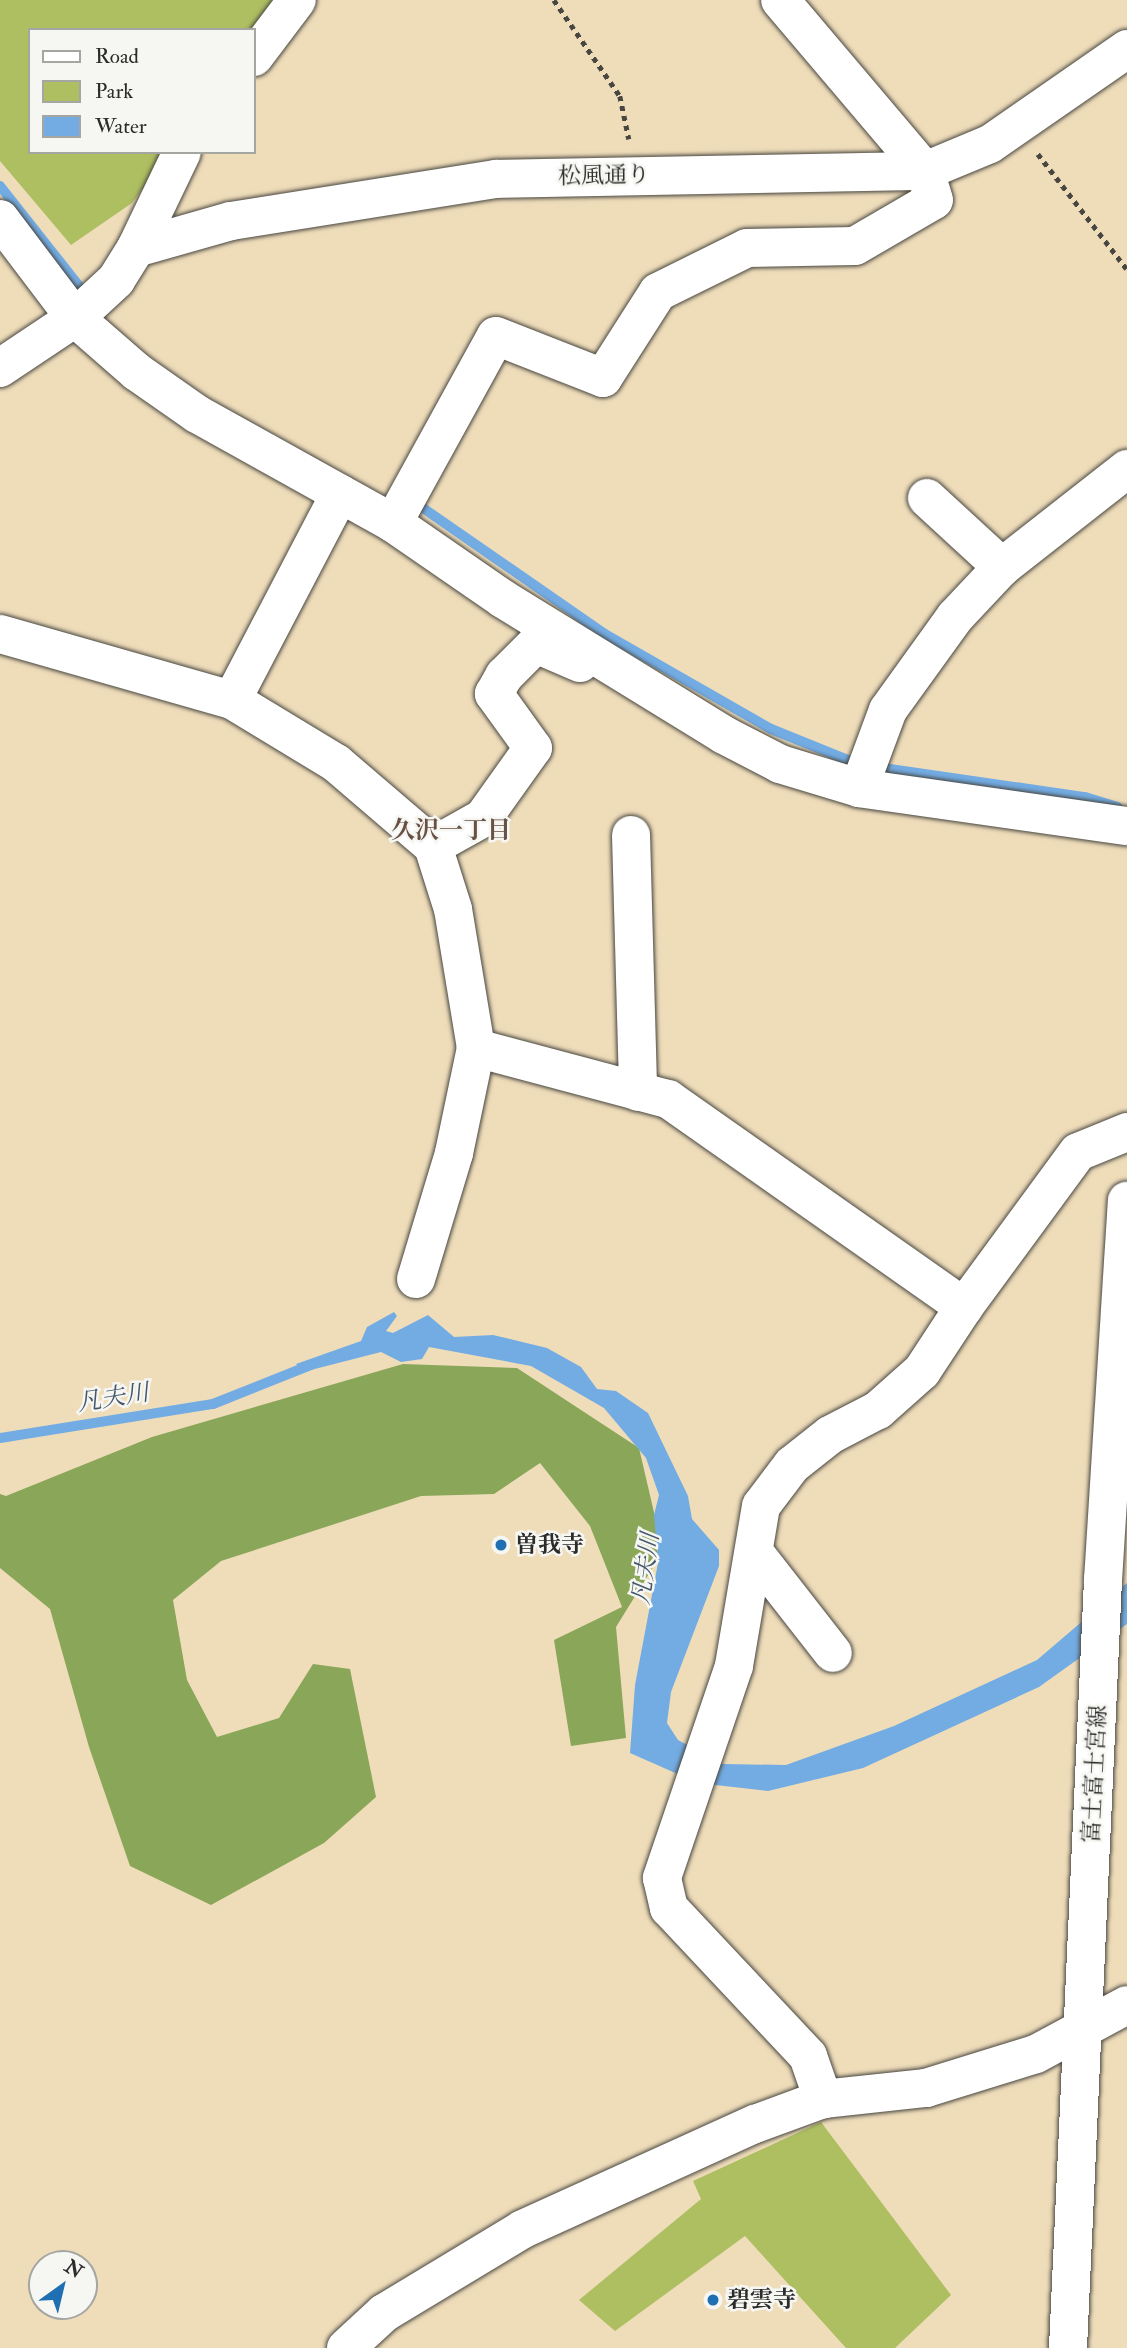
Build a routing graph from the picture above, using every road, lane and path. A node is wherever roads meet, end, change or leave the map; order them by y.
1 (297, 0) edge
2 (554, 0) edge
3 (780, 0) edge
4 (1127, 49) edge
5 (256, 54) edge
6 (1016, 126) junction
7 (182, 154) edge
8 (925, 171) junction
9 (637, 176) junction
10 (0, 219) edge
11 (136, 248) junction
12 (1127, 269) edge
13 (79, 314) junction
14 (0, 368) edge
15 (1127, 469) edge
16 (340, 493) junction
17 (927, 498) dead end
18 (393, 523) junction
19 (1002, 567) junction
20 (0, 634) edge
21 (613, 665) junction
22 (232, 700) junction
23 (866, 766) junction
24 (1127, 826) edge
25 (631, 835) dead end
26 (433, 846) junction
27 (476, 1048) junction
28 (638, 1092) junction
29 (1127, 1132) edge
30 (1127, 1201) edge
31 (416, 1279) dead end
32 (964, 1307) junction
33 (754, 1552) junction
34 (833, 1653) dead end
35 (1127, 2004) edge
36 (1080, 2034) junction
37 (823, 2099) junction
38 (346, 2348) edge
39 (1068, 2348) edge

1 - 5 street
2 - 9 path
3 - 8 street
4 - 6 street, 松風通り
6 - 8 street, 松風通り
6 - 12 path
7 - 11 street
8 - 9 street, 松風通り
8 - 18 street
9 - 11 street, 松風通り
10 - 13 street
11 - 13 street
13 - 14 street
13 - 16 street
15 - 19 street
16 - 18 street
16 - 22 street
17 - 19 street
18 - 21 street
19 - 23 street
20 - 22 street
21 - 23 street
21 - 26 street
22 - 26 street
23 - 24 street
25 - 28 street
26 - 27 street
27 - 28 street
27 - 31 street
28 - 32 street
29 - 32 street
30 - 36 street, 富士富士宮線
32 - 33 street
33 - 34 street
33 - 37 street
35 - 36 street
36 - 37 street
36 - 39 street, 富士富士宮線
37 - 38 street

